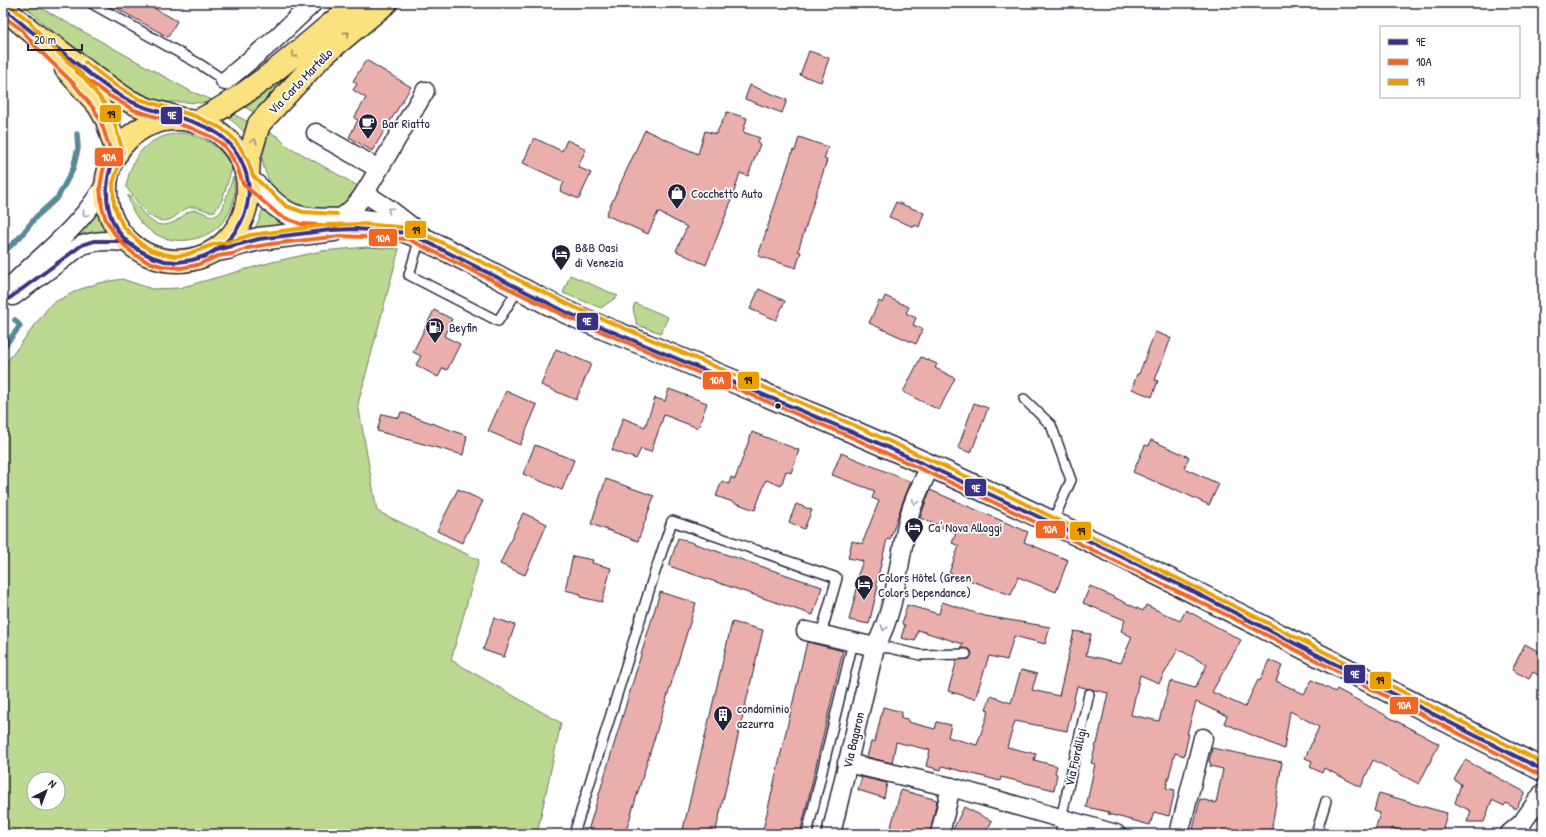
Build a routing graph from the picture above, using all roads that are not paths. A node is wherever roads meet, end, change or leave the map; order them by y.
1 (91, 3) edge
2 (313, 3) edge
3 (356, 3) edge
4 (386, 3) edge
5 (3, 8) edge
6 (26, 26) junction
7 (225, 81) joint
8 (425, 91) dead end
9 (190, 121) junction
10 (316, 133) dead end
11 (117, 153) junction
12 (379, 169) junction
13 (248, 180) junction
14 (107, 181) junction
15 (367, 189) junction
16 (338, 220) junction
17 (420, 238) junction
18 (129, 243) junction
19 (217, 250) junction
20 (519, 288) junction
21 (3, 296) edge
22 (3, 303) edge
23 (1024, 399) dead end
24 (930, 466) junction
25 (1052, 523) junction
26 (813, 632) joint
27 (853, 642) junction
28 (874, 647) junction
29 (966, 654) dead end
30 (1089, 694) dead end
31 (1204, 738) dead end
32 (847, 763) junction
33 (1543, 770) edge
34 (951, 787) junction
35 (1543, 793) edge
36 (1326, 801) dead end
37 (1060, 827) edge
38 (574, 834) edge
39 (807, 834) edge
40 (831, 834) edge
41 (940, 834) edge
42 (1116, 834) edge
43 (1178, 834) edge
44 (1316, 834) edge
45 (1509, 834) edge

1 - 7 lane
2 - 7 street
3 -> 9 main road, Via Carlo Martello
13 -> 4 main road, Via Carlo Martello
5 - 6 main road
6 - 9 main road
6 - 11 main road
8 - 12 street
9 - 11 main road
9 - 13 main road
10 - 12 street
11 - 14 main road
12 - 15 street
13 - 16 main road
13 - 19 main road
14 - 18 main road
14 -> 21 street
15 - 16 street
17 -> 15 street
16 - 17 main road
17 - 19 main road
17 - 20 main road
17 - 20 lane
18 - 19 main road
18 - 22 street
20 - 24 main road
23 - 25 lane
24 - 25 main road
24 -> 28 street, Via Bagaron
25 - 33 main road
26 - 27 street
26 - 38 lane
27 - 28 street
27 - 39 lane
28 - 29 lane
28 - 32 street, Via Bagaron
30 - 37 lane, Via Fiordiligi
31 - 43 street
32 - 34 street
32 - 40 street, Via Bagaron
34 - 37 street
34 - 41 street
35 - 45 street
36 - 44 lane
37 - 42 street

